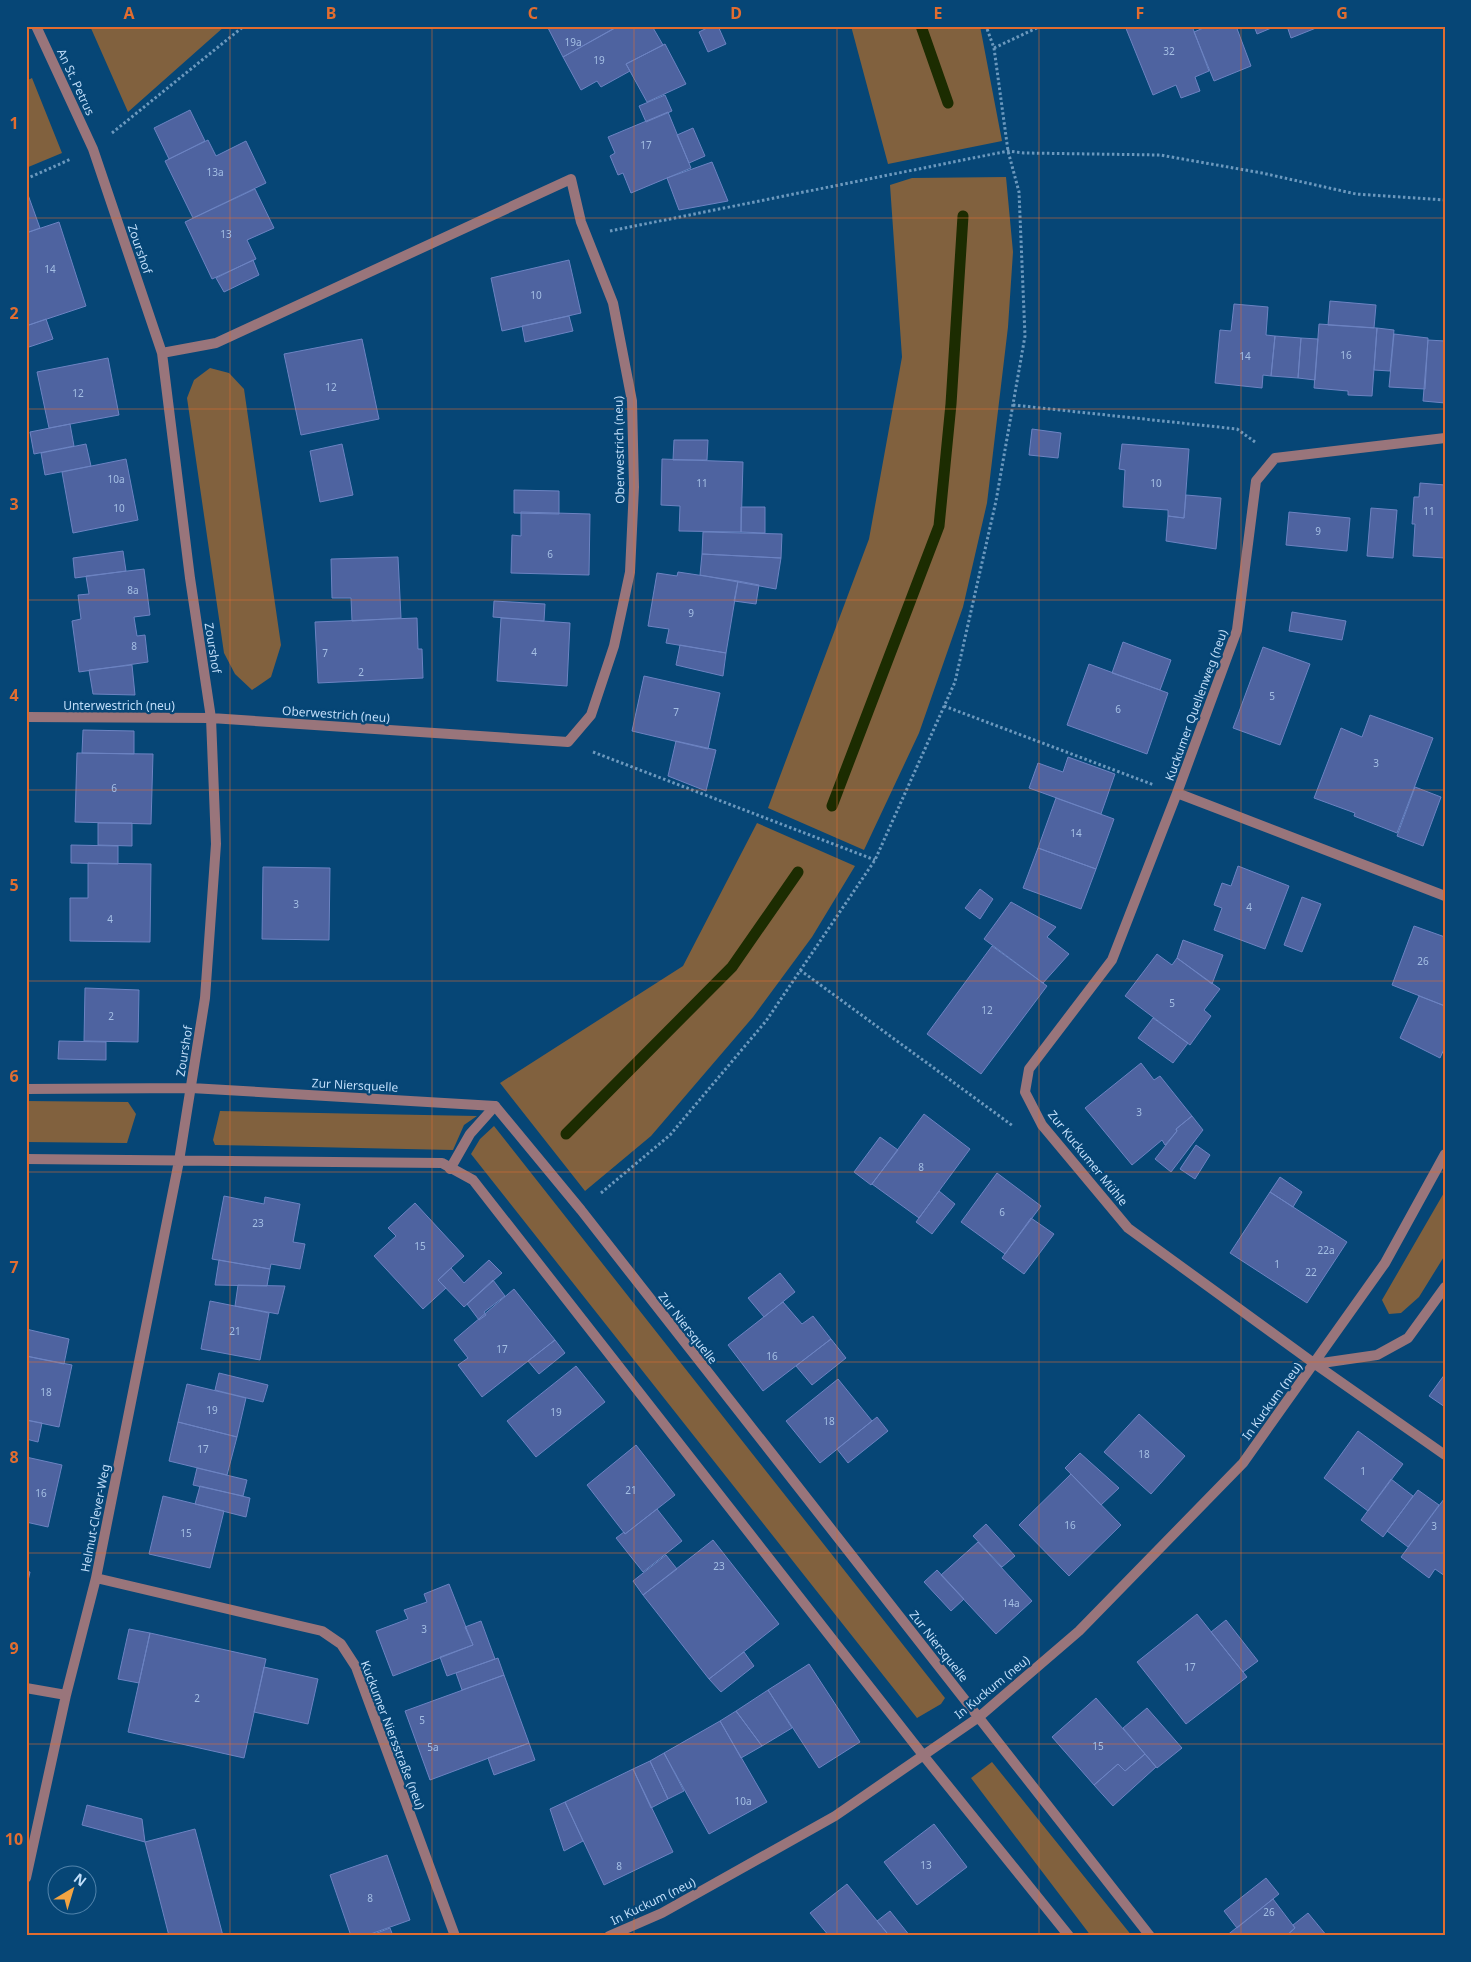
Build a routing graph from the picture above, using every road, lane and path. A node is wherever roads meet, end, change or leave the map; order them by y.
1 (36, 26) edge
2 (244, 26) edge
3 (986, 26) edge
4 (1041, 26) edge
5 (994, 48) junction
6 (93, 149) junction
7 (1008, 150) junction
8 (26, 180) edge
9 (1445, 200) edge
10 (587, 236) junction
11 (162, 353) junction
12 (1013, 405) junction
13 (1445, 438) edge
14 (1275, 458) junction
15 (944, 706) junction
16 (26, 717) edge
17 (211, 718) junction
18 (568, 742) junction
19 (1177, 793) junction
20 (875, 860) junction
21 (1445, 896) edge
22 (800, 970) junction
23 (190, 1088) junction
24 (26, 1089) edge
25 (495, 1106) junction
26 (1042, 1124) junction
27 (1445, 1154) edge
28 (26, 1159) edge
29 (179, 1161) junction
30 (450, 1169) junction
31 (581, 1210) junction
32 (1445, 1287) edge
33 (1314, 1364) junction
34 (1445, 1455) edge
35 (96, 1578) junction
36 (26, 1688) edge
37 (66, 1695) junction
38 (979, 1717) junction
39 (923, 1755) junction
40 (26, 1878) edge
41 (455, 1936) edge
42 (609, 1936) edge
43 (1069, 1936) edge
44 (1150, 1936) edge

1 - 6 street, An St. Petrus
2 - 6 path
3 - 5 path
4 - 5 path
5 - 7 path
6 - 8 path
6 - 11 street, Zourshof
7 - 9 path
7 - 10 path
7 - 12 path
10 - 11 street, Oberwestrich (neu)
10 - 18 street, Oberwestrich (neu)
11 - 17 street, Zourshof
12 - 14 path
12 - 15 path
13 - 14 street
14 - 19 street, Kuckumer Quellenweg (neu)
15 - 19 path
15 - 20 path
16 - 17 street, Unterwestrich (neu)
17 - 18 street, Oberwestrich (neu)
17 - 23 street, Zourshof
18 - 20 path
19 - 21 street, Kuckumer Quellenweg (neu)
19 - 26 street, Zur Kuckumer Mühle
20 - 22 path
22 - 26 path
22 - 31 path
23 - 24 street, Zur Niersquelle
23 - 25 street, Zur Niersquelle
23 - 29 street, Zourshof
25 - 30 street
25 - 31 street, Zur Niersquelle
26 - 33 street, Zur Kuckumer Mühle
27 - 33 street, In Kuckum (neu)
28 - 29 street
29 - 30 street
29 - 35 street, Helmut-Clever-Weg
30 - 39 street
31 - 38 street, Zur Niersquelle
32 - 33 street, In Kuckum (neu)
33 - 34 street, Zur Kuckumer Mühle
33 - 38 street, In Kuckum (neu)
35 - 37 street, Helmut-Clever-Weg
35 - 41 street, Kuckumer Niersstraße (neu)
36 - 37 street
37 - 40 street, Helmut-Clever-Weg
38 - 39 street, In Kuckum (neu)
38 - 44 street, Zur Niersquelle
39 - 42 street, In Kuckum (neu)
39 - 43 street

